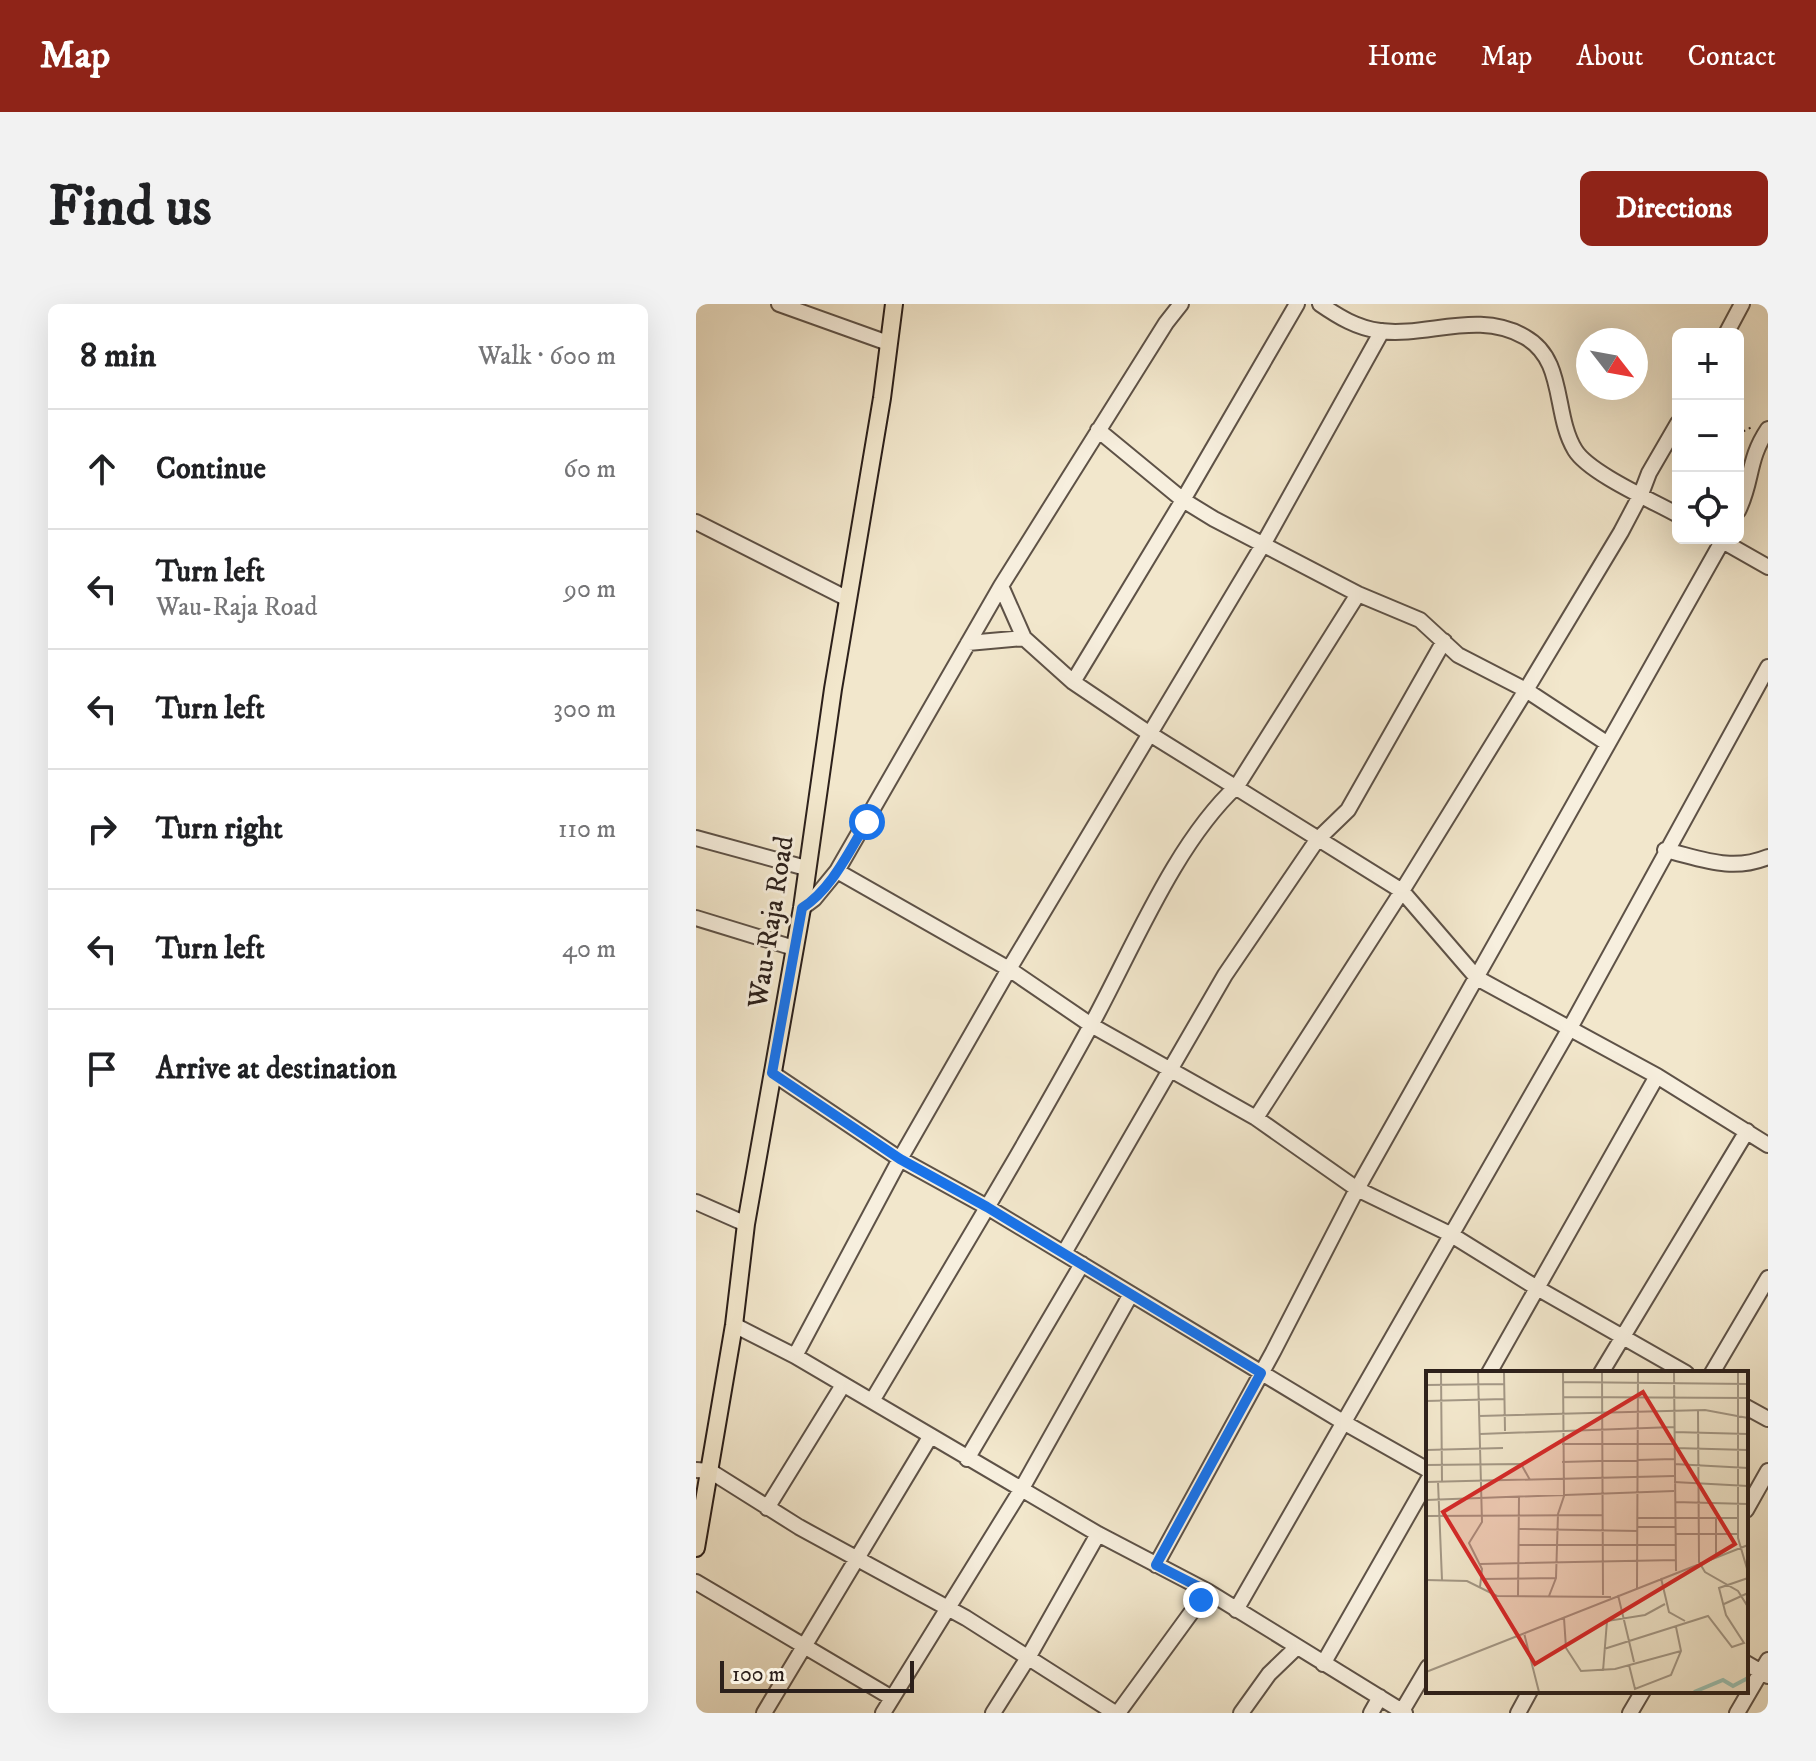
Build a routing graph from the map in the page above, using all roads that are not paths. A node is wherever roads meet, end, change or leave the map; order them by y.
1 (779, 304) edge
2 (894, 304) edge
3 (1181, 304) edge
4 (1297, 304) edge
5 (1320, 304) edge
6 (1742, 304) edge
7 (1729, 328) edge
8 (1382, 331) junction
9 (888, 343) junction
10 (1768, 429) edge
11 (1098, 430) junction
12 (1672, 433) edge
13 (1641, 494) junction
14 (1744, 499) edge
15 (1183, 500) junction
16 (1672, 512) edge
17 (696, 522) edge
18 (1264, 543) junction
19 (1718, 544) edge
20 (1729, 544) edge
21 (1768, 567) edge
22 (1001, 586) junction
23 (1358, 594) junction
24 (848, 599) junction
25 (1024, 638) junction
26 (1444, 641) junction
27 (968, 643) junction
28 (1768, 667) edge
29 (1073, 682) junction
30 (1526, 690) junction
31 (1150, 734) junction
32 (1608, 744) junction
33 (1237, 786) junction
34 (696, 838) edge
35 (1317, 840) junction
36 (1665, 850) junction
37 (1768, 857) edge
38 (806, 868) junction
39 (837, 871) junction
40 (1402, 891) junction
41 (802, 908) junction
42 (696, 918) edge
43 (794, 948) junction
44 (1009, 969) junction
45 (1477, 978) junction
46 (1091, 1025) junction
47 (1570, 1028) junction
48 (1170, 1072) junction
49 (772, 1073) junction
50 (1657, 1076) junction
51 (1256, 1118) junction
52 (1747, 1131) junction
53 (1768, 1145) edge
54 (900, 1159) junction
55 (1357, 1189) junction
56 (696, 1202) edge
57 (987, 1207) junction
58 (746, 1224) junction
59 (1450, 1234) junction
60 (1064, 1253) junction
61 (1082, 1264) junction
62 (1768, 1278) edge
63 (1537, 1288) junction
64 (1131, 1294) junction
65 (734, 1325) junction
66 (1622, 1336) junction
67 (795, 1356) junction
68 (1490, 1371) edge
69 (1602, 1371) edge
70 (1683, 1371) edge
71 (1713, 1371) edge
72 (1261, 1373) junction
73 (843, 1385) junction
74 (872, 1401) junction
75 (1748, 1408) edge
76 (1768, 1419) edge
77 (1343, 1422) junction
78 (930, 1437) junction
79 (967, 1459) junction
80 (1426, 1469) edge
81 (703, 1471) edge
82 (1768, 1471) edge
83 (1426, 1484) edge
84 (1021, 1490) junction
85 (1748, 1506) edge
86 (767, 1508) junction
87 (1098, 1534) junction
88 (696, 1548) edge
89 (859, 1559) junction
90 (1156, 1565) junction
91 (696, 1582) edge
92 (1207, 1591) junction
93 (948, 1608) junction
94 (1236, 1610) junction
95 (804, 1646) junction
96 (1297, 1647) junction
97 (1029, 1656) junction
98 (1323, 1664) junction
99 (1766, 1669) edge
100 (1426, 1671) edge
101 (1529, 1693) edge
102 (1642, 1693) edge
103 (1380, 1697) junction
104 (892, 1698) junction
105 (1403, 1712) edge
106 (764, 1713) edge
107 (883, 1713) edge
108 (993, 1713) edge
109 (1116, 1713) edge
110 (1241, 1713) edge
111 (1371, 1713) edge
112 (1518, 1713) edge
113 (1630, 1713) edge
114 (1737, 1713) edge

1 - 9 street
2 - 9 main road, Wau-Raja Road
3 - 11 street
4 - 15 street
5 - 8 street
6 - 7 street
8 - 13 street
8 - 18 street
9 - 24 main road, Wau-Raja Road
10 - 14 street
11 - 15 street
11 - 22 street
12 - 13 street
13 - 16 street
13 - 30 street
15 - 18 street
15 - 29 street
17 - 24 street
18 - 23 street
18 - 31 street
19 - 32 street
20 - 21 street
22 - 25 street
22 - 27 street
23 - 26 street
23 - 33 street
24 - 38 main road, Wau-Raja Road
25 - 27 street
25 - 29 street
26 - 30 street
26 - 35 street
27 - 39 street
28 - 36 street
29 - 31 street
30 - 32 street
30 - 40 street
31 - 33 street
31 - 44 street
32 - 45 street
33 - 35 street
33 - 46 street
34 - 38 street
35 - 40 street
35 - 48 street
36 - 37 street
36 - 47 street
38 - 41 main road, Wau-Raja Road
39 - 41 street
39 - 44 street
40 - 45 street
40 - 51 street
41 - 43 main road, Wau-Raja Road
42 - 43 street
43 - 49 main road, Wau-Raja Road
44 - 46 street
44 - 54 street
45 - 47 street
45 - 55 street
46 - 48 street
46 - 57 street
47 - 50 street
47 - 59 street
48 - 51 street
48 - 60 street
49 - 54 street
49 - 58 main road, Wau-Raja Road
50 - 52 street
50 - 63 street
51 - 55 street
52 - 53 street
52 - 66 street
54 - 57 street
54 - 67 street
55 - 59 street
55 - 72 street
56 - 58 street
57 - 60 street
57 - 74 street
58 - 65 main road, Wau-Raja Road
59 - 63 street
59 - 77 street
60 - 61 street
61 - 64 street
61 - 79 street
62 - 71 street
63 - 66 street
63 - 68 street
64 - 72 street
64 - 84 street
65 - 67 street
65 - 81 main road, Wau-Raja Road
66 - 69 street
66 - 70 street
67 - 73 street
72 - 77 street
72 - 90 street
73 - 74 street
73 - 86 street
74 - 78 street
75 - 76 street
77 - 80 street
77 - 94 street
78 - 79 street
78 - 89 street
79 - 84 street
81 - 86 street
81 - 88 main road, Wau-Raja Road
82 - 85 street
83 - 98 street
84 - 87 street
84 - 93 street
86 - 89 street
87 - 90 street
87 - 97 street
89 - 93 street
89 - 95 street
90 - 92 street
91 - 95 street
92 - 94 street
92 - 109 street
93 - 97 street
93 - 104 street
94 - 96 street
95 - 104 street
95 - 106 street
96 - 98 street
96 - 110 street
97 - 108 street
97 - 109 street
98 - 103 street
99 - 114 street
100 - 105 street
101 - 112 street
102 - 113 street
103 - 105 street
103 - 111 street
104 - 107 street

